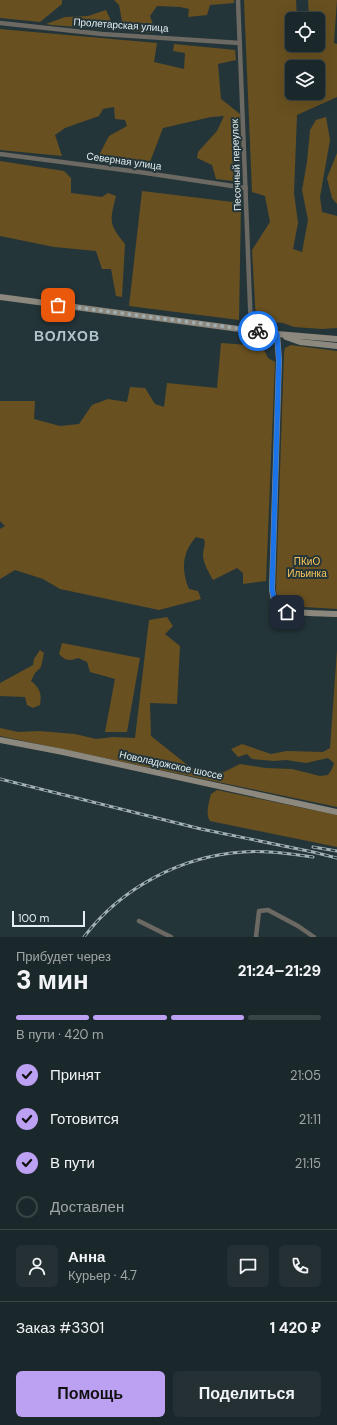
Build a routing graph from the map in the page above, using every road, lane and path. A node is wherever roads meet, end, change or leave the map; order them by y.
1 (238, 0) edge
2 (0, 23) edge
3 (240, 44) junction
4 (0, 154) edge
5 (246, 188) junction
6 (0, 297) edge
7 (251, 330) junction
8 (277, 334) junction
9 (337, 339) edge
10 (337, 346) edge
11 (337, 614) edge
12 (0, 740) edge
13 (337, 812) edge
14 (139, 921) dead end
15 (171, 937) edge
16 (256, 937) edge
17 (314, 937) edge

1 - 3 street, Песочный переулок
2 - 3 street, Пролетарская улица
3 - 5 street, Песочный переулок
4 - 5 street, Северная улица
5 - 7 street, Песочный переулок
6 - 7 main road
7 - 8 main road
8 - 9 main road
8 - 10 main road
8 - 11 main road
12 - 13 main road, Новоладожское шоссе
14 - 15 street
16 - 17 street

